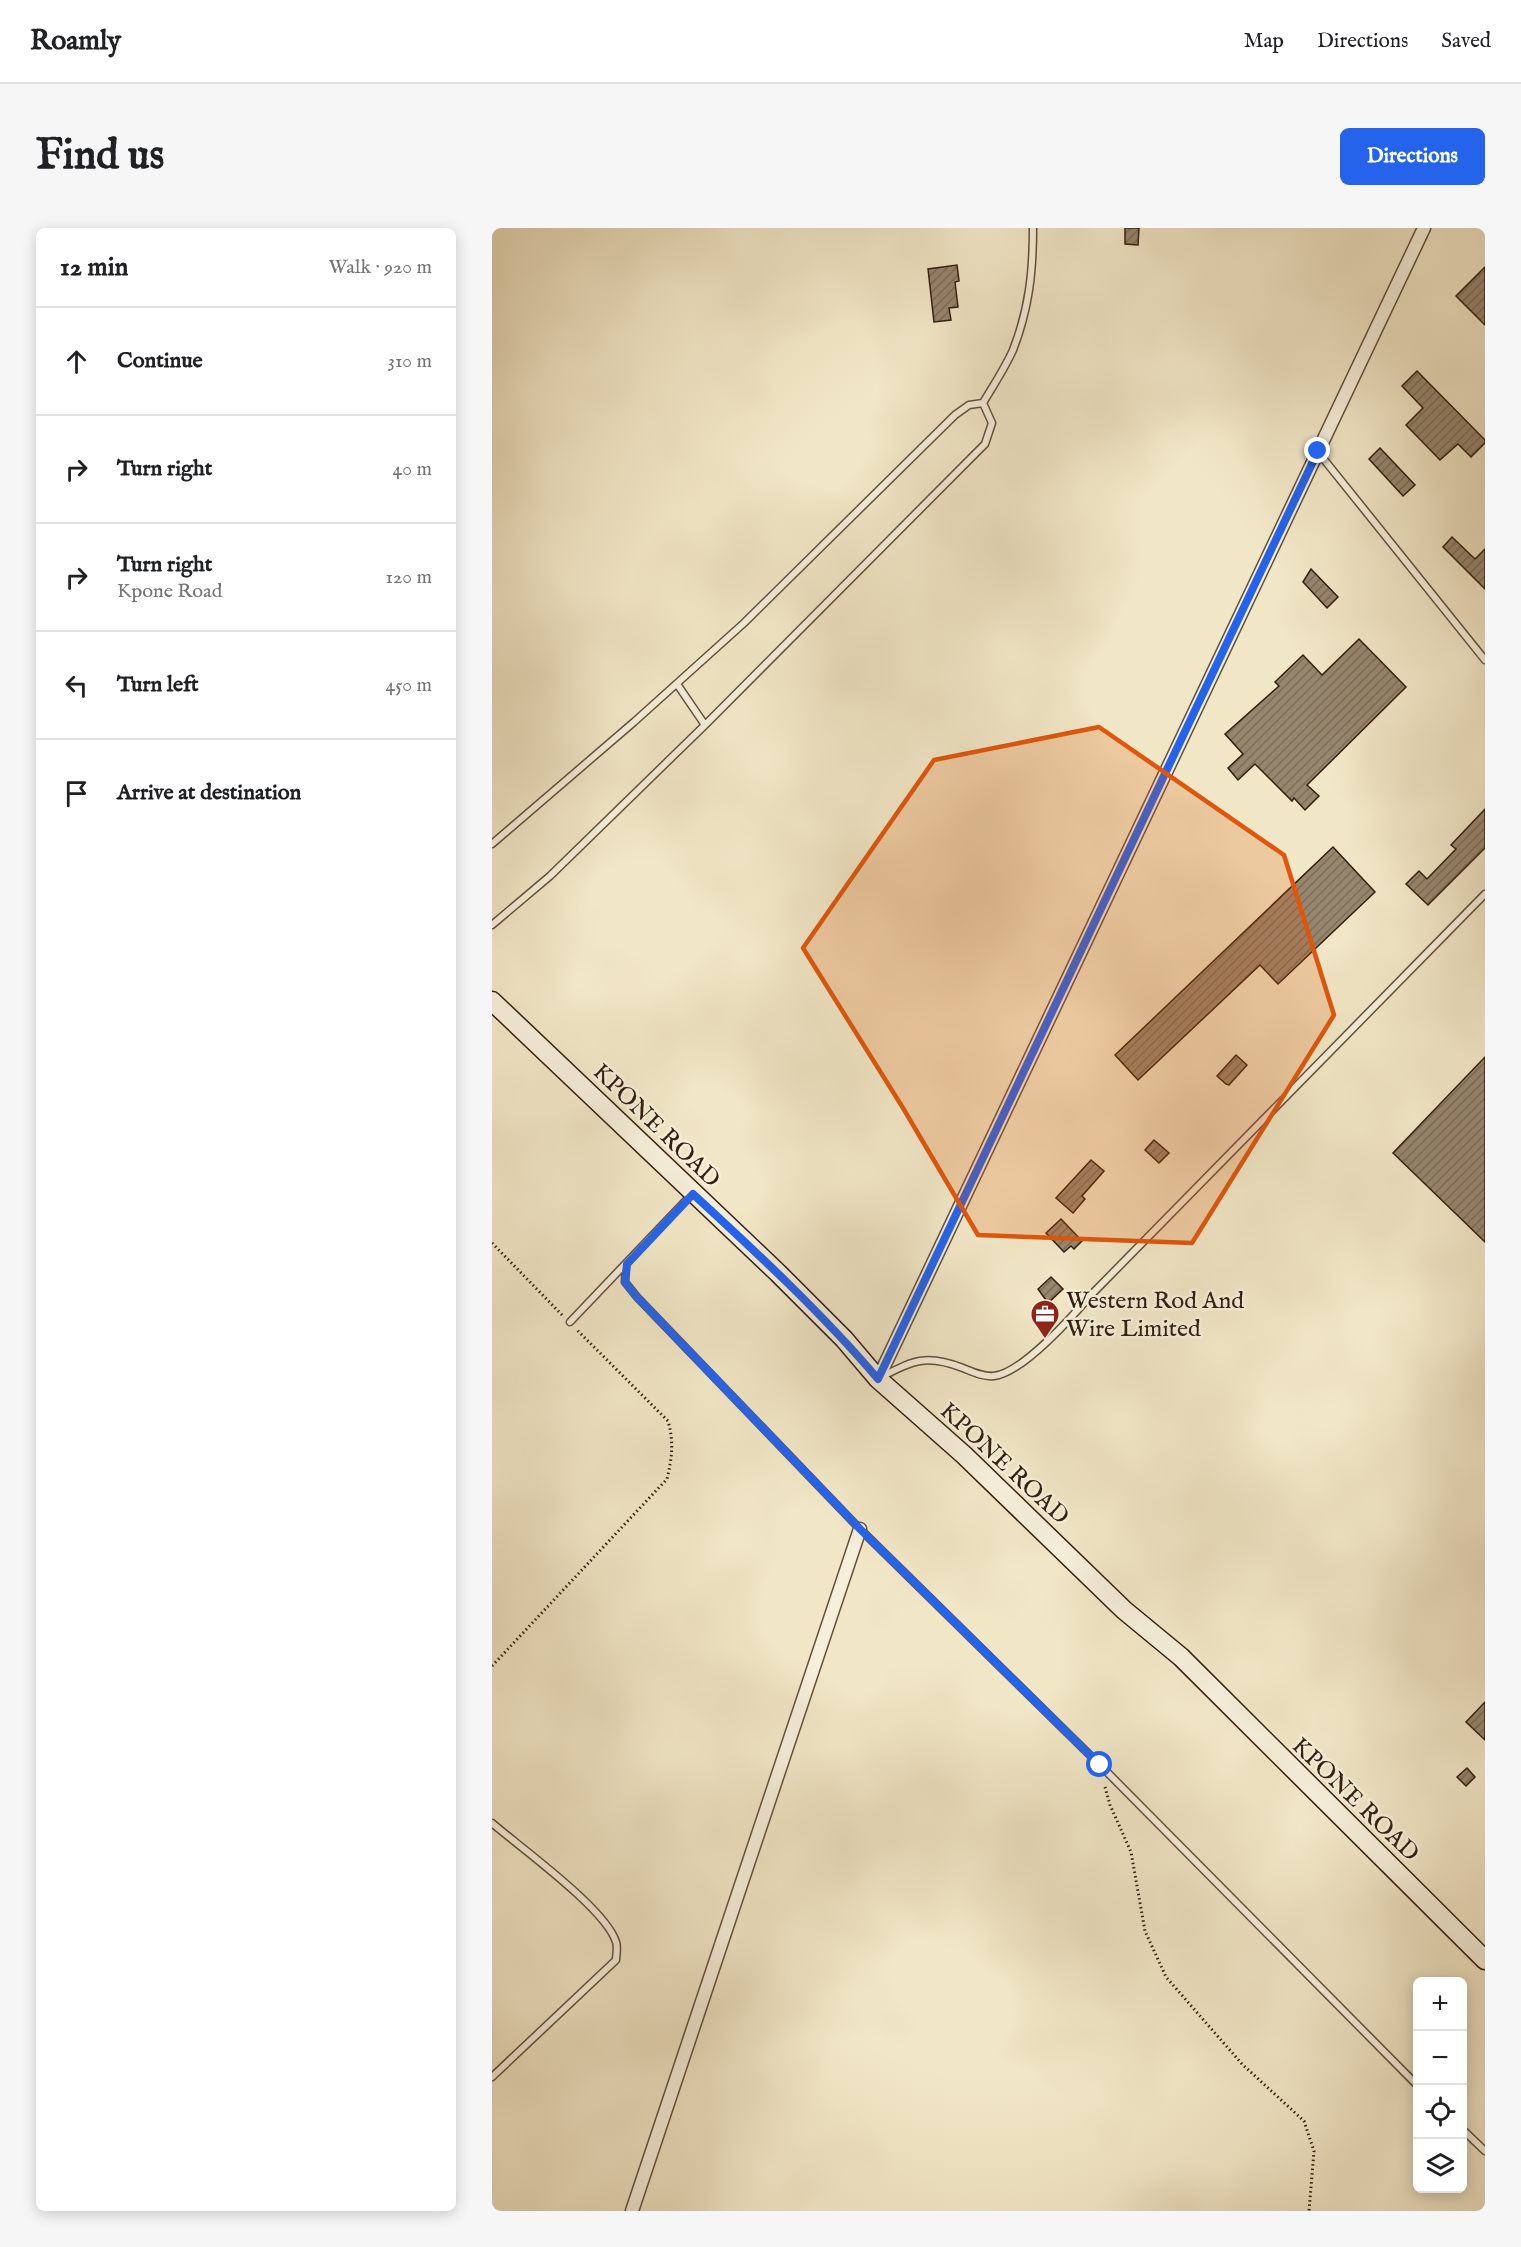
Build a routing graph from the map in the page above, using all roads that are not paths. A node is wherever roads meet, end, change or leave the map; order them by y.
1 (1033, 228) edge
2 (1424, 228) edge
3 (983, 403) junction
4 (1318, 451) junction
5 (1485, 660) edge
6 (677, 684) junction
7 (705, 725) junction
8 (492, 844) edge
9 (1485, 894) edge
10 (492, 924) edge
11 (492, 1001) edge
12 (693, 1194) junction
13 (627, 1264) junction
14 (570, 1322) road end
15 (878, 1379) junction
16 (860, 1529) junction
17 (492, 1823) edge
18 (1485, 1958) edge
19 (492, 2077) edge
20 (1417, 2085) edge
21 (1467, 2134) edge
22 (1485, 2151) edge
23 (632, 2211) edge

1 - 3 lane
2 - 4 street
3 - 6 lane
3 - 7 lane
4 - 5 lane
4 - 15 street
6 - 7 lane
6 - 8 lane
7 - 10 lane
9 - 15 lane
11 - 12 main road, KPONE ROAD
12 - 13 lane
12 - 15 main road, KPONE ROAD
13 - 14 lane
13 - 16 lane
15 - 18 main road, KPONE ROAD
16 - 20 lane
16 - 23 street
17 - 19 lane
21 - 22 lane

